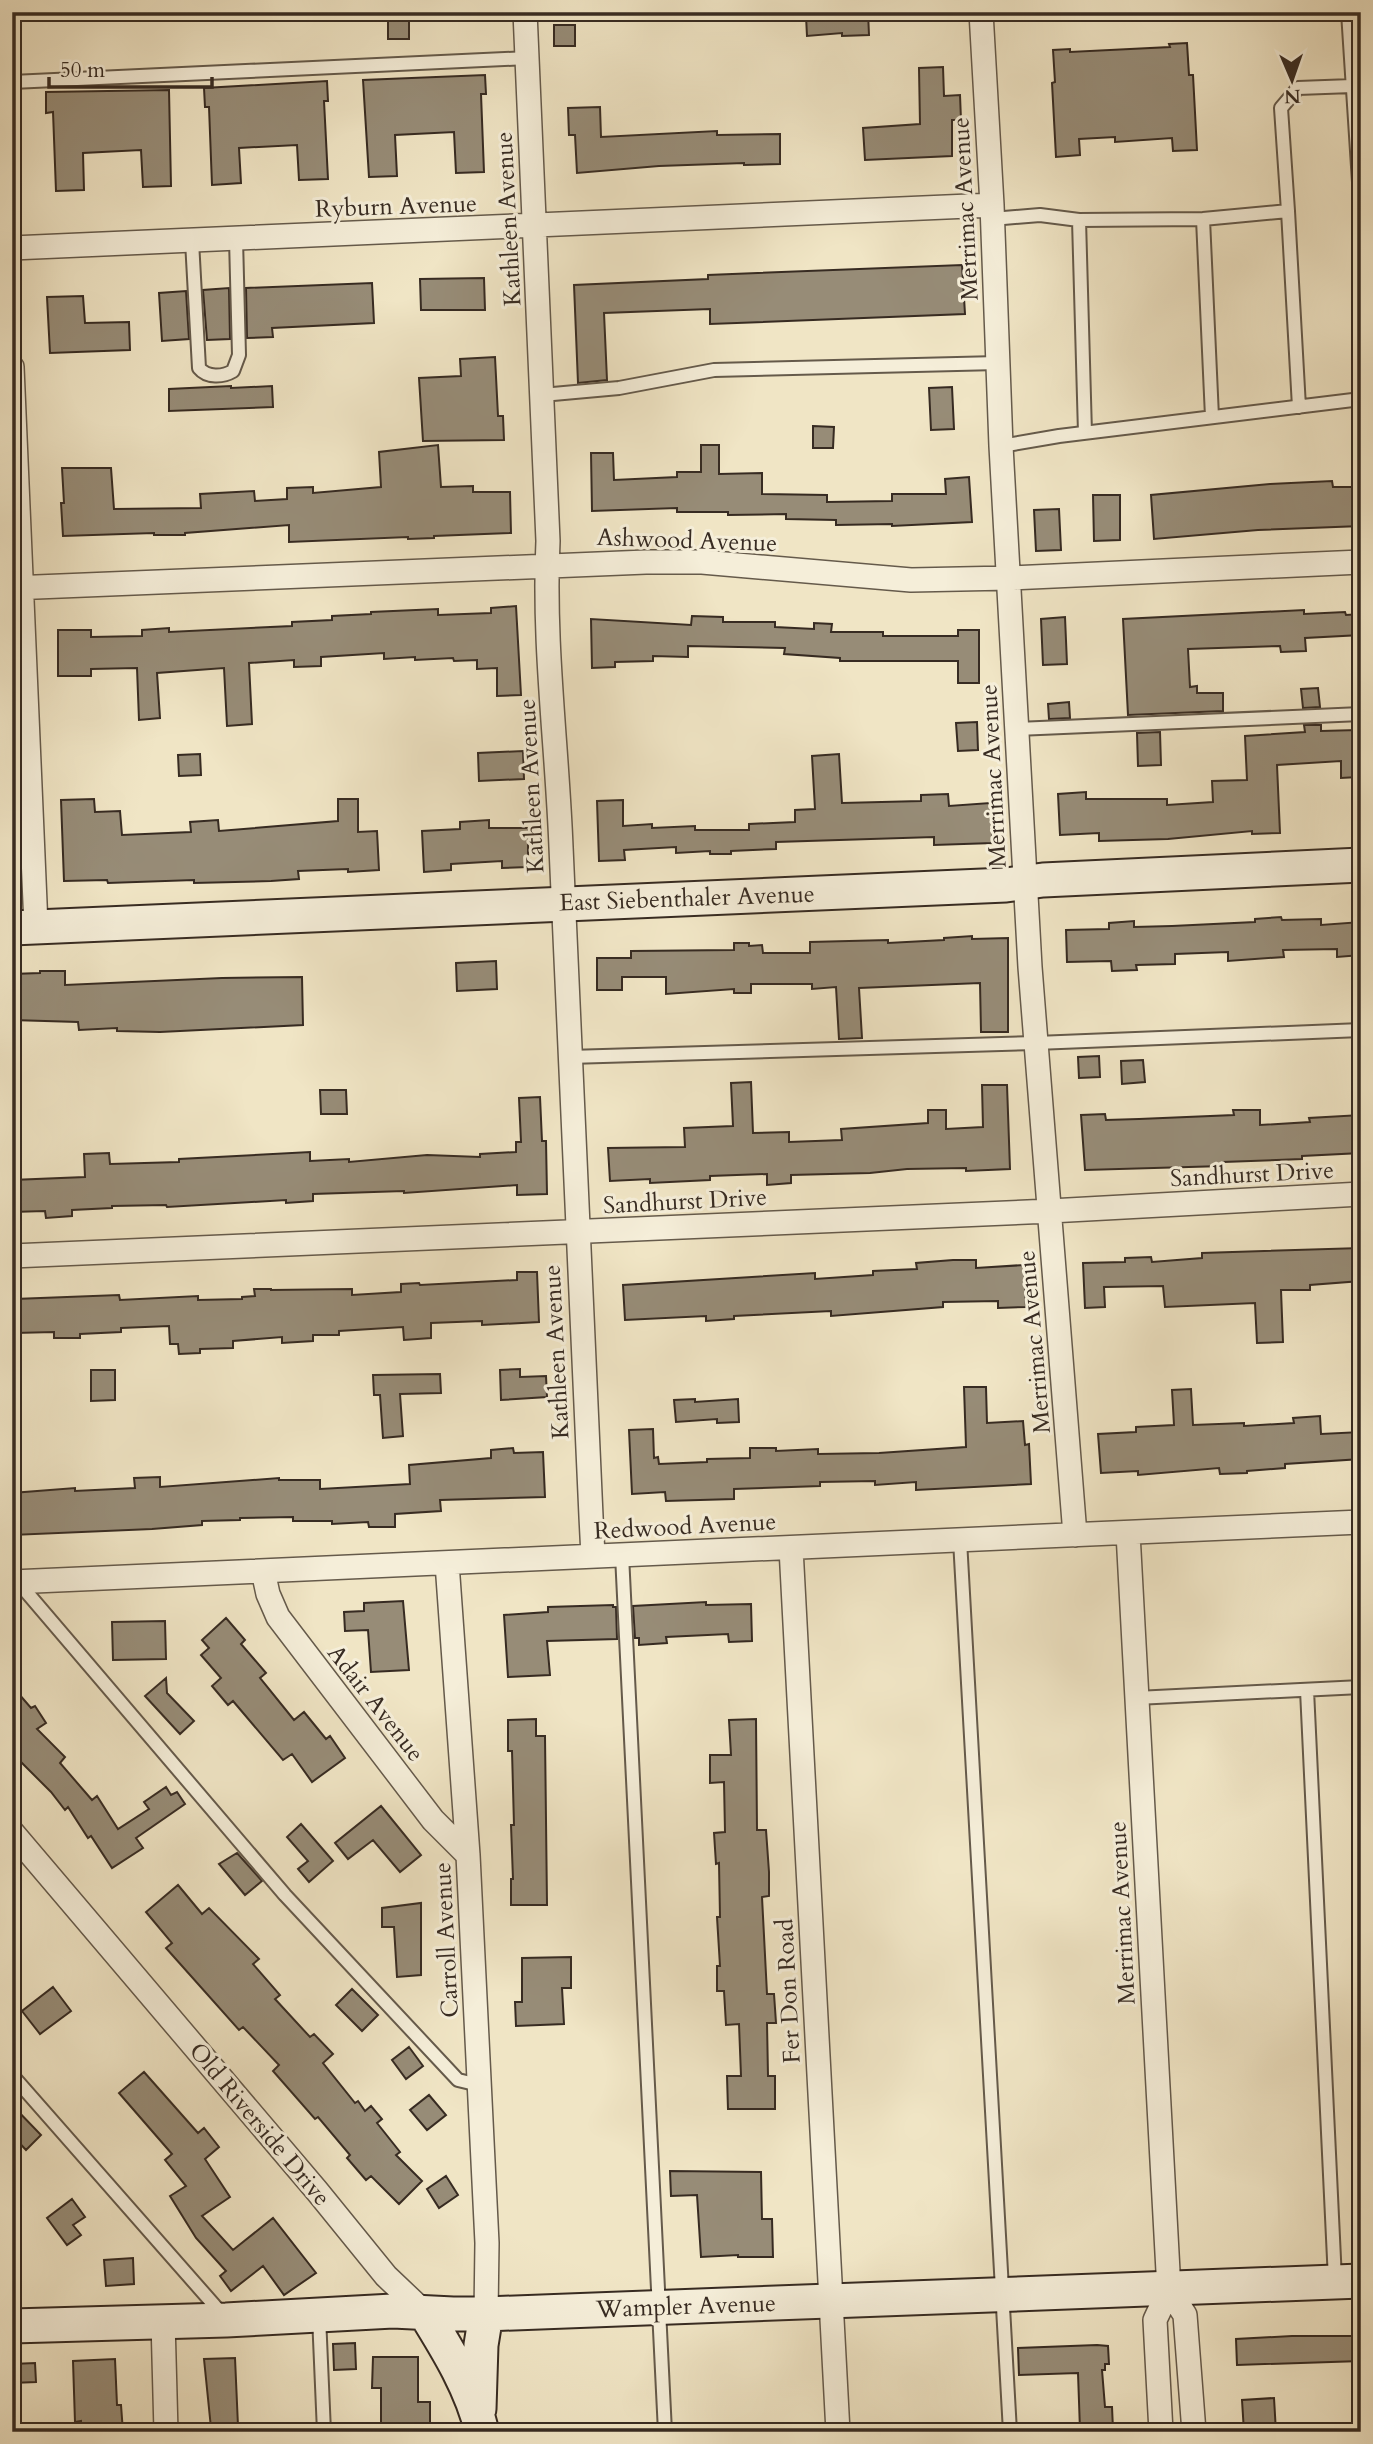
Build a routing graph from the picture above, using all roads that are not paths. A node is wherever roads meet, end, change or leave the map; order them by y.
1 (525, 12) edge
2 (981, 12) edge
3 (1348, 12) edge
4 (527, 58) junction
5 (12, 82) edge
6 (1352, 86) junction
7 (1288, 211) junction
8 (992, 212) junction
9 (1361, 213) edge
10 (1203, 219) junction
11 (1079, 220) junction
12 (534, 226) junction
13 (236, 239) junction
14 (192, 241) junction
15 (12, 248) edge
16 (998, 363) junction
17 (12, 367) edge
18 (542, 395) junction
19 (1361, 399) edge
20 (1299, 407) junction
21 (1212, 417) junction
22 (1085, 433) junction
23 (1001, 446) junction
24 (1361, 562) edge
25 (547, 565) junction
26 (1009, 578) junction
27 (17, 587) edge
28 (1361, 714) edge
29 (1017, 729) junction
30 (1361, 865) edge
31 (1025, 882) junction
32 (563, 903) junction
33 (24, 927) edge
34 (1361, 1030) edge
35 (1036, 1043) junction
36 (569, 1057) junction
37 (1361, 1194) edge
38 (1050, 1211) junction
39 (576, 1232) junction
40 (12, 1256) edge
41 (1361, 1522) edge
42 (1128, 1533) junction
43 (1075, 1535) junction
44 (960, 1540) junction
45 (791, 1548) junction
46 (622, 1555) junction
47 (593, 1556) junction
48 (447, 1563) junction
49 (263, 1571) junction
50 (15, 1582) edge
51 (1361, 1687) edge
52 (1307, 1690) junction
53 (1136, 1698) junction
54 (12, 1832) edge
55 (468, 1855) junction
56 (12, 2075) edge
57 (479, 2085) junction
58 (1348, 2282) edge
59 (1169, 2290) junction
60 (1003, 2295) junction
61 (831, 2300) junction
62 (659, 2307) junction
63 (425, 2313) junction
64 (486, 2314) junction
65 (319, 2315) junction
66 (226, 2319) junction
67 (163, 2321) junction
68 (12, 2326) edge
69 (481, 2425) edge
70 (166, 2432) edge
71 (324, 2432) edge
72 (665, 2432) edge
73 (838, 2432) edge
74 (1010, 2432) edge
75 (1161, 2432) edge
76 (1194, 2432) edge

1 - 4 street, Kathleen Avenue
2 - 8 street, Merrimac Avenue
3 - 6 lane
4 - 5 lane
4 - 12 street, Kathleen Avenue
6 - 7 lane
6 - 9 lane
7 - 10 lane
7 - 20 lane
8 - 11 lane
8 - 12 street, Ryburn Avenue
8 - 16 street, Merrimac Avenue
10 - 11 lane
10 - 21 lane
11 - 22 lane
12 - 13 street, Ryburn Avenue
12 - 18 street, Kathleen Avenue
13 - 14 street, Ryburn Avenue
13 - 14 lane
14 - 15 street, Ryburn Avenue
16 - 18 lane
16 - 23 street, Merrimac Avenue
17 - 27 street
18 - 25 street, Kathleen Avenue
19 - 20 lane
20 - 21 lane
21 - 22 lane
22 - 23 lane
23 - 26 street, Merrimac Avenue
24 - 26 street, Ashwood Avenue
25 - 26 street, Ashwood Avenue
25 - 27 street, Ashwood Avenue
25 - 32 street, Kathleen Avenue
26 - 29 street, Merrimac Avenue
27 - 33 street
28 - 29 lane
29 - 31 street, Merrimac Avenue
30 - 31 street, East Siebenthaler Avenue
31 - 32 street, East Siebenthaler Avenue
31 - 35 street, Merrimac Avenue
32 - 33 street, East Siebenthaler Avenue
32 - 36 street, Kathleen Avenue
34 - 35 lane
35 - 36 lane
35 - 38 street, Merrimac Avenue
36 - 39 street, Kathleen Avenue
37 - 38 street, Sandhurst Drive
38 - 39 street, Sandhurst Drive
38 - 43 street, Merrimac Avenue
39 - 40 street, Sandhurst Drive
39 - 47 street, Kathleen Avenue
41 - 42 street, Redwood Avenue
42 - 43 street, Redwood Avenue
42 - 53 street, Merrimac Avenue
43 - 44 street, Redwood Avenue
44 - 45 street, Redwood Avenue
44 - 60 lane
45 - 46 street, Redwood Avenue
45 - 61 street, Fer Don Road
46 - 47 street, Redwood Avenue
46 - 62 lane
47 - 48 street, Redwood Avenue
48 - 49 street, Redwood Avenue
48 - 55 street, Carroll Avenue
49 - 50 street, Redwood Avenue
49 - 55 street, Adair Avenue
50 - 57 lane
51 - 52 lane
52 - 53 lane
52 - 58 lane
53 - 59 street, Merrimac Avenue
54 - 63 street, Old Riverside Drive
55 - 57 street, Carroll Avenue
56 - 66 lane
57 - 64 street, Carroll Avenue
58 - 59 street, Wampler Avenue
59 - 60 street, Wampler Avenue
59 - 75 street, Merrimac Avenue
59 - 76 street, Merrimac Avenue
60 - 61 street, Wampler Avenue
60 - 74 lane
61 - 62 street, Wampler Avenue
61 - 73 street, Fer Don Road
62 - 64 street, Wampler Avenue
62 - 72 lane
63 - 64 street, Wampler Avenue
63 - 65 street, Wampler Avenue
63 - 69 street, Old Riverside Drive
64 - 69 street
65 - 66 street, Wampler Avenue
65 - 71 lane
66 - 67 street, Wampler Avenue
67 - 68 street, Wampler Avenue
67 - 70 street

